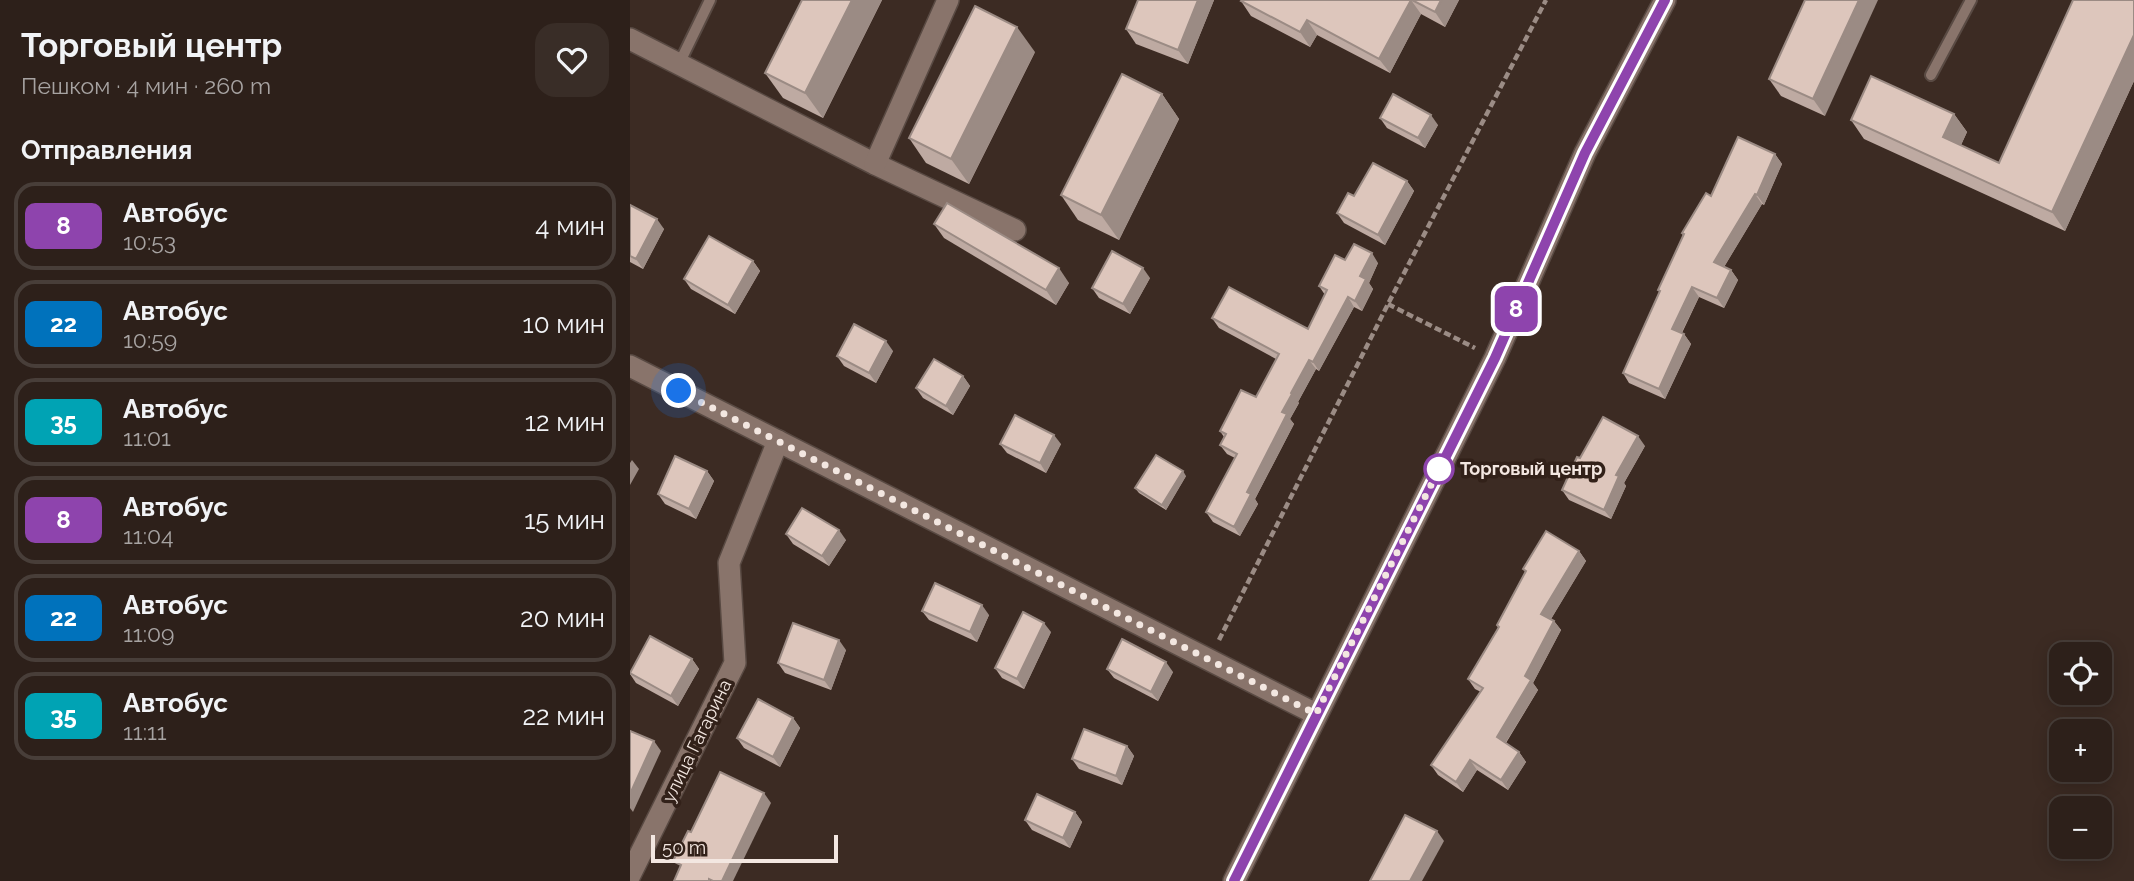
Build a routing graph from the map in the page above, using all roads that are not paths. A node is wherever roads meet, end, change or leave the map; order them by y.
1 (710, 0) edge
2 (948, 0) edge
3 (1665, 0) edge
4 (1970, 0) edge
5 (630, 39) edge
6 (679, 64) junction
7 (1931, 75) dead end
8 (875, 164) junction
9 (1015, 230) dead end
10 (630, 366) edge
11 (778, 441) junction
12 (1316, 714) junction
13 (630, 876) edge
14 (1234, 881) edge

1 - 6 lane
2 - 8 street
3 - 12 street
4 - 7 lane
5 - 6 street
6 - 8 street
8 - 9 street
10 - 11 street
11 - 12 street
11 - 13 street, улица Гагарина
12 - 14 street

